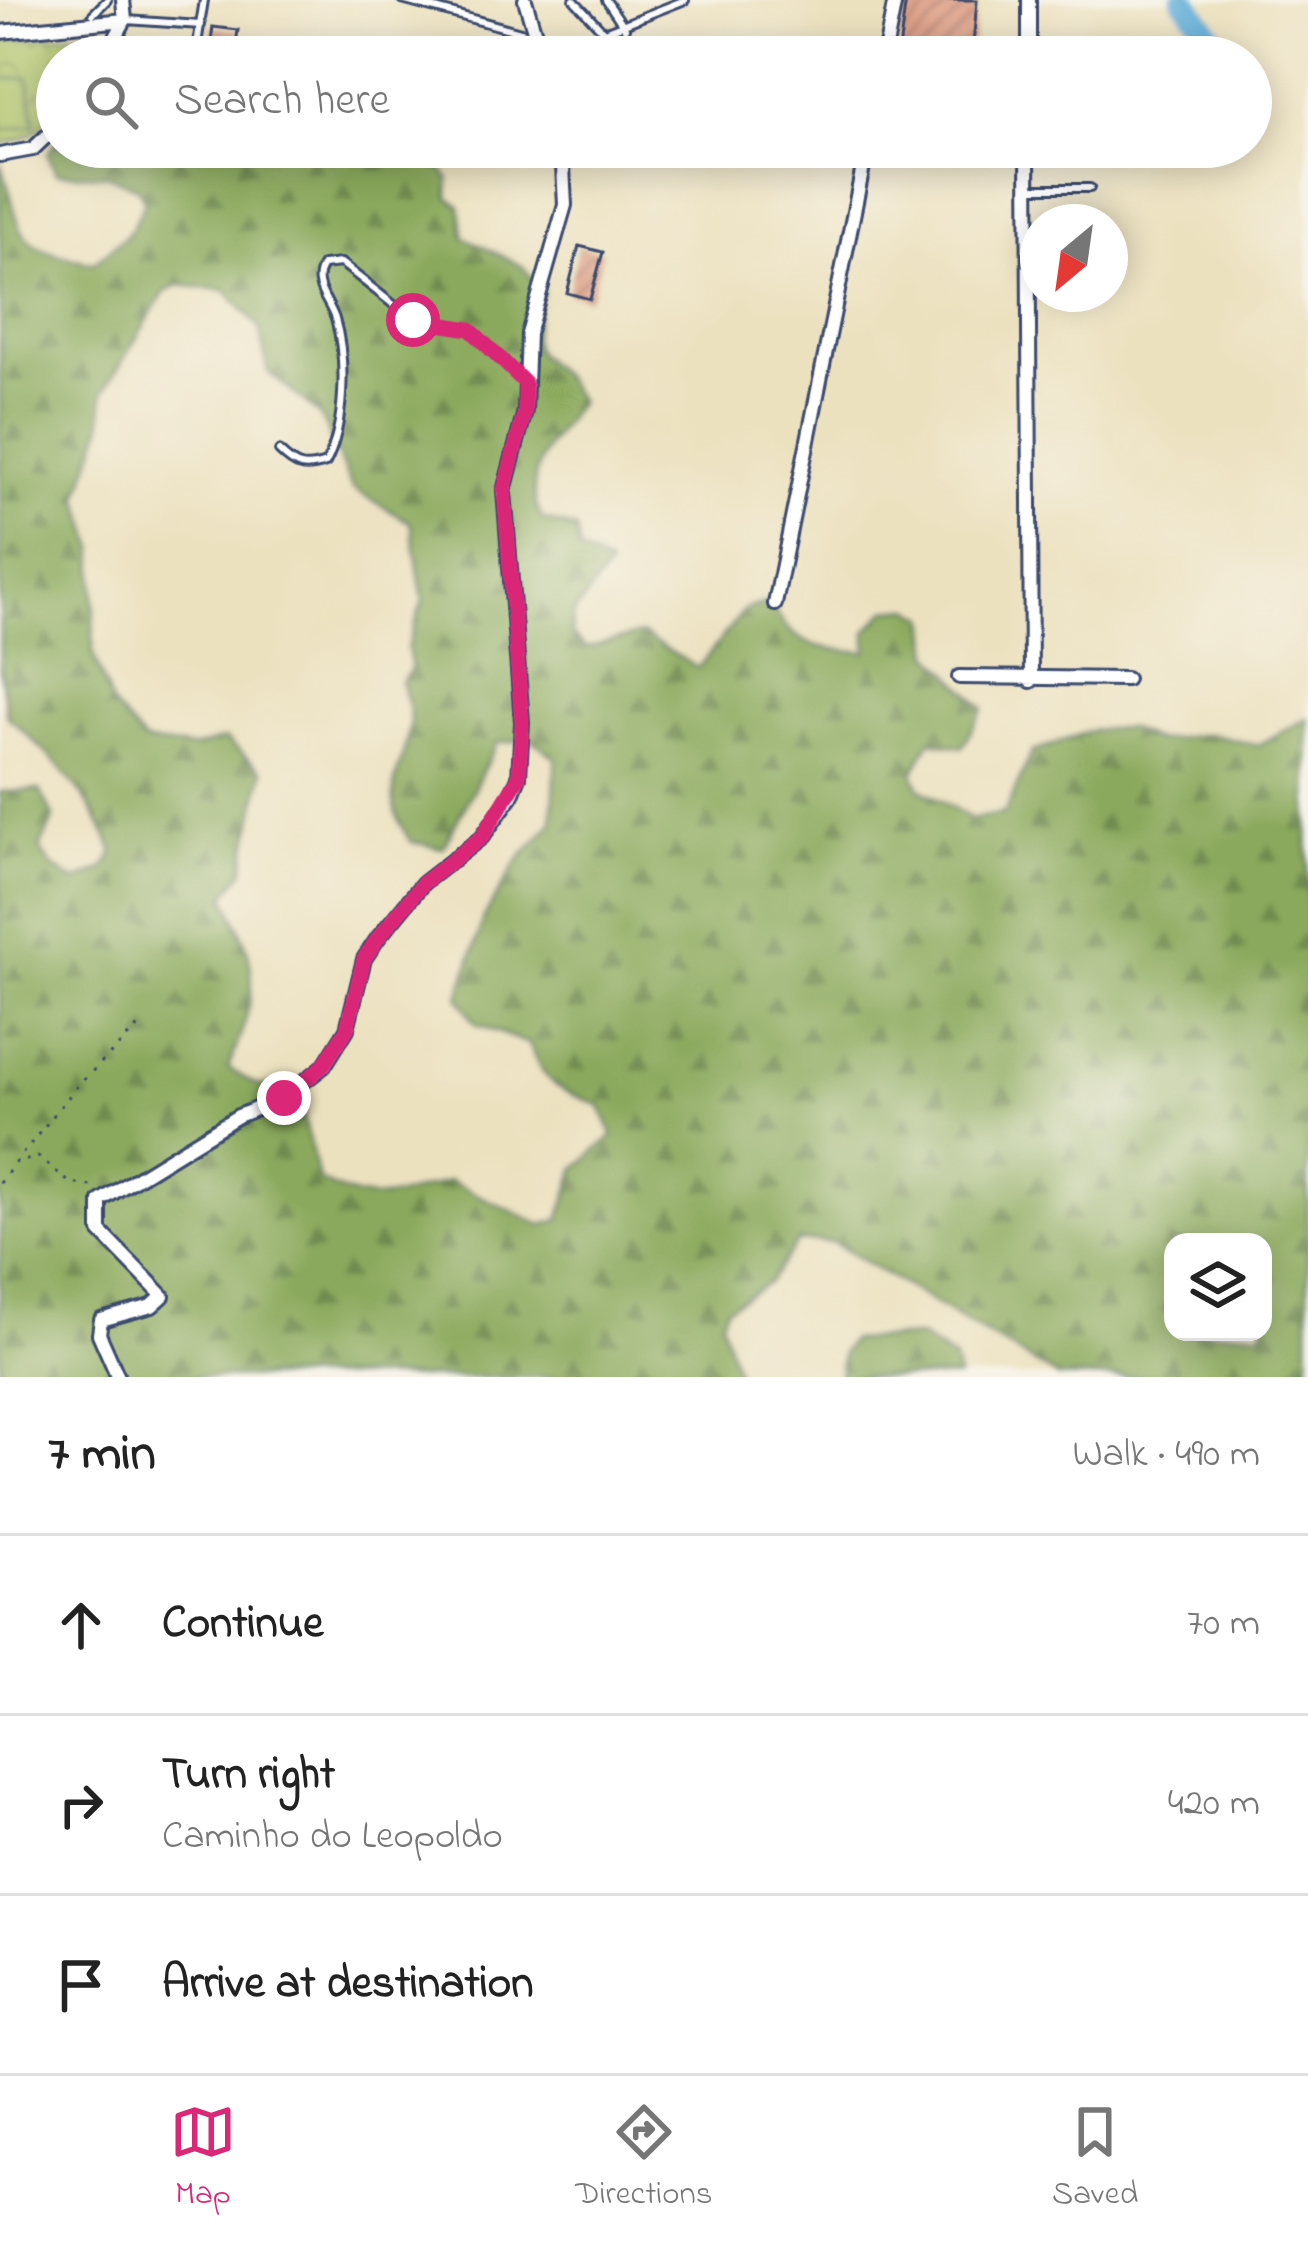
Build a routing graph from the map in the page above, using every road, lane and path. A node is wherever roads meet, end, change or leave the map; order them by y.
1 (107, 0) edge
2 (123, 0) edge
3 (402, 0) edge
4 (525, 0) edge
5 (574, 0) edge
6 (606, 0) edge
7 (685, 0) edge
8 (895, 0) edge
9 (1030, 0) edge
10 (202, 3) edge
11 (93, 14) dead end
12 (125, 20) junction
13 (201, 25) junction
14 (625, 28) junction
15 (0, 32) edge
16 (116, 36) edge
17 (199, 36) edge
18 (536, 36) joint
19 (888, 36) edge
20 (1029, 36) edge
21 (36, 146) edge
22 (0, 155) edge
23 (563, 168) edge
24 (863, 168) edge
25 (1028, 168) edge
26 (1028, 188) junction
27 (1090, 188) dead end
28 (525, 383) junction
29 (279, 451) dead end
30 (775, 604) dead end
31 (959, 677) dead end
32 (1126, 679) dead end
33 (1031, 681) junction
34 (140, 1025) dead end
35 (15, 1163) junction
36 (0, 1183) edge
37 (100, 1201) junction
38 (118, 1377) edge

1 - 11 lane
2 - 12 street
3 - 18 lane
4 - 18 street
5 - 14 lane
6 - 14 lane
7 - 14 lane
8 - 19 street
9 - 20 street
10 - 13 lane
12 - 13 lane
12 - 15 street
12 - 16 street
13 - 17 lane
21 - 22 street
23 - 28 street
24 - 30 street
25 - 26 street
26 - 27 lane
26 - 33 street
28 - 29 lane
28 - 37 street
31 - 33 street
32 - 33 street
34 - 35 path
35 - 36 path
35 - 37 path
37 - 38 street

